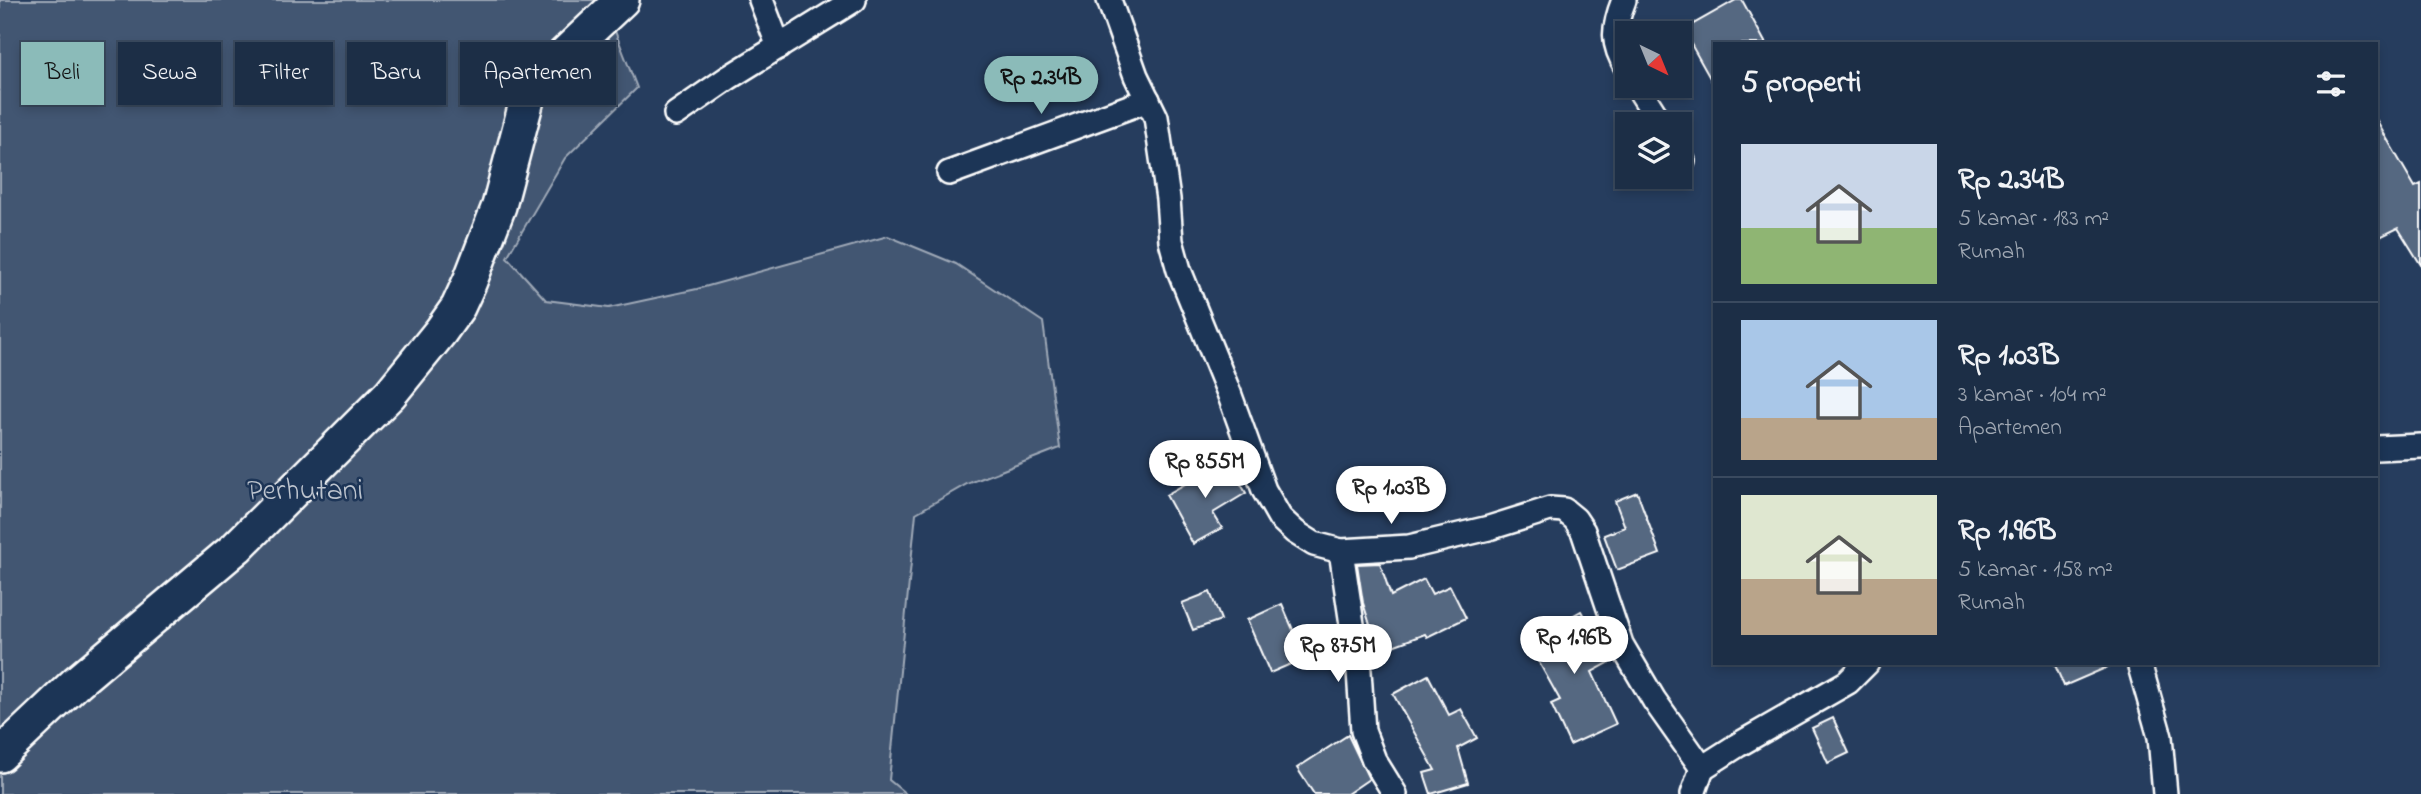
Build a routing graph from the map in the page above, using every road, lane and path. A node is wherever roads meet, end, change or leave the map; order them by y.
1 (622, 0) edge
2 (761, 0) edge
3 (854, 0) edge
4 (1109, 0) edge
5 (1624, 0) edge
6 (1615, 21) edge
7 (1615, 21) edge
8 (1615, 39) edge
9 (779, 47) junction
10 (1147, 100) junction
11 (676, 114) dead end
12 (949, 173) dead end
13 (2421, 446) edge
14 (2378, 448) edge
15 (1341, 551) junction
16 (1865, 665) edge
17 (2140, 665) edge
18 (0, 755) edge
19 (1702, 768) junction
20 (1394, 794) edge
21 (1693, 794) edge
22 (2165, 794) edge

1 - 18 main road
2 - 9 street
3 - 9 street
4 - 10 street
5 - 6 street
7 - 8 street
9 - 11 street
10 - 12 street
10 - 15 street
13 - 14 street
15 - 19 street
15 - 20 street
16 - 19 street
17 - 22 street
19 - 21 street

